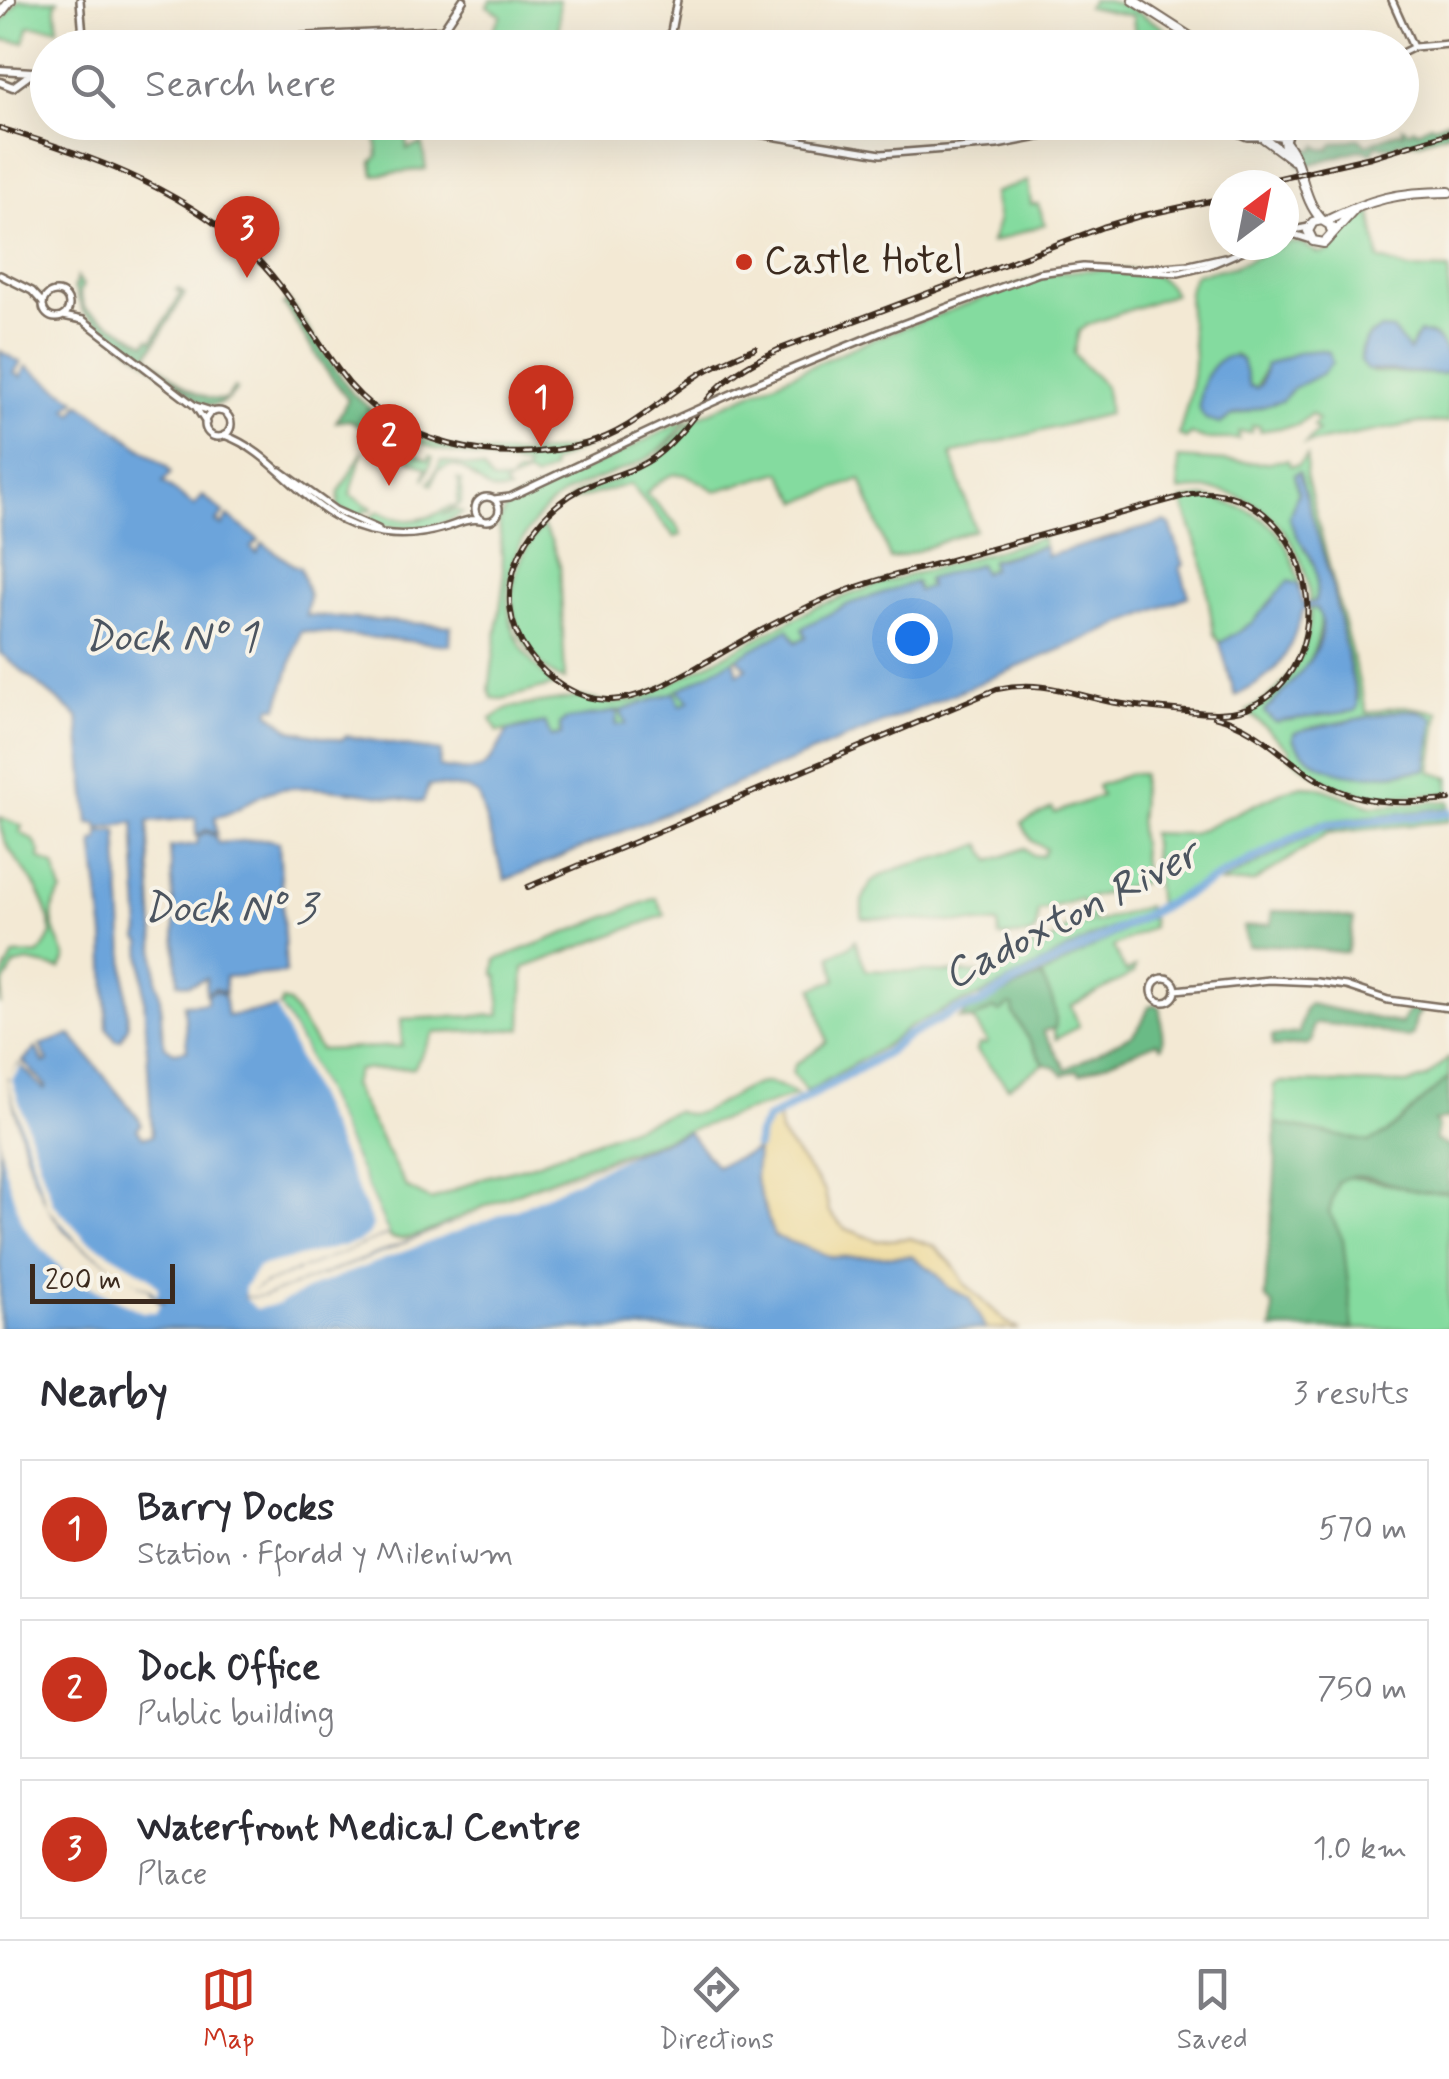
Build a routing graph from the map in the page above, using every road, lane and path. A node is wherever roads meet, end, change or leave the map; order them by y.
1 (11, 0) edge
2 (80, 0) edge
3 (463, 0) edge
4 (677, 0) edge
5 (1134, 0) edge
6 (1392, 0) edge
7 (0, 14) edge
8 (82, 30) edge
9 (439, 30) edge
10 (671, 30) edge
11 (1180, 30) edge
12 (1405, 30) edge
13 (1449, 44) edge
14 (1419, 46) edge
15 (0, 70) edge
16 (12, 71) junction
17 (30, 72) edge
18 (30, 73) edge
19 (0, 82) edge
20 (18, 83) junction
21 (795, 140) edge
22 (1023, 140) edge
23 (1276, 140) edge
24 (1280, 141) joint
25 (1449, 192) edge
26 (1362, 204) junction
27 (1311, 206) junction
28 (1324, 220) junction
29 (1310, 226) junction
30 (1299, 229) edge
31 (1332, 233) junction
32 (1299, 236) edge
33 (1313, 241) junction
34 (1215, 260) edge
35 (0, 275) edge
36 (32, 291) junction
37 (50, 292) junction
38 (43, 303) junction
39 (69, 304) junction
40 (62, 316) junction
41 (83, 320) junction
42 (195, 406) junction
43 (214, 412) junction
44 (231, 423) junction
45 (206, 424) junction
46 (224, 435) junction
47 (243, 444) junction
48 (510, 497) junction
49 (494, 499) junction
50 (475, 507) junction
51 (498, 511) junction
52 (462, 520) junction
53 (481, 520) junction
54 (1176, 990) junction
55 (1449, 1008) edge

1 - 7 main road
2 - 8 street
3 - 9 main road
4 - 10 street
5 - 11 main road
6 - 12 street
13 - 14 street
15 - 16 main road
16 - 17 main road
16 - 20 main road
18 - 20 main road
19 - 20 main road
21 - 22 street
23 - 24 main road
24 - 27 main road
25 - 26 main road
26 - 28 main road
26 - 31 main road
27 - 28 main road
27 - 29 main road
28 - 29 main road
28 - 31 main road
29 - 30 street
29 - 33 main road
31 - 33 main road
32 - 33 street
34 - 48 street, bridge
35 - 36 street
36 - 37 street
36 - 38 street
37 - 38 street
37 - 39 street
38 - 40 street
39 - 40 street
39 - 41 street
40 - 41 street
41 - 42 street
42 - 43 street
42 - 45 street
43 - 44 street
43 - 45 street
44 - 46 street
44 - 47 street
45 - 46 street
46 - 47 street
47 - 52 street
48 - 49 street
48 - 51 street
49 - 50 street
49 - 51 street
50 - 52 street
50 - 53 street
51 - 53 street
52 - 53 street
54 - 54 street
54 - 55 street

